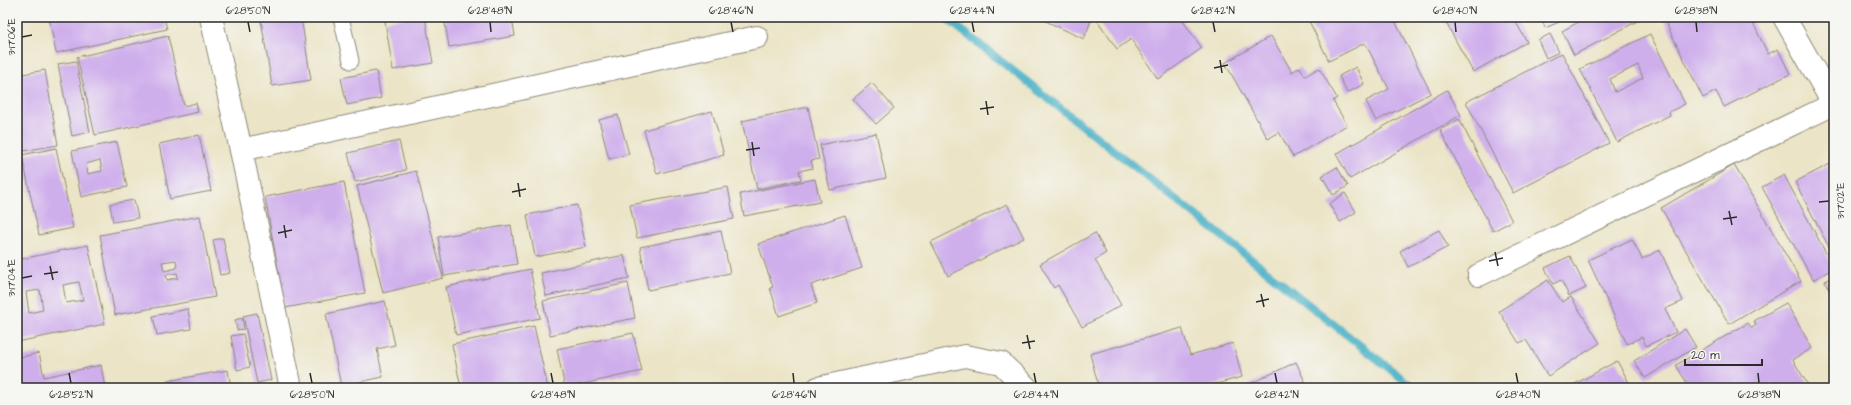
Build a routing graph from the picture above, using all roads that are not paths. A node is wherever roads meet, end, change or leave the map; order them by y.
1 (211, 17) edge
2 (341, 17) edge
3 (1784, 17) edge
4 (757, 38) dead end
5 (351, 61) dead end
6 (1834, 104) edge
7 (241, 150) junction
8 (1480, 275) dead end
9 (290, 388) edge
10 (818, 388) edge
11 (1027, 388) edge

1 - 7 street
2 - 5 lane
3 - 6 street
4 - 7 street
6 - 8 street
7 - 9 street
10 - 11 street

